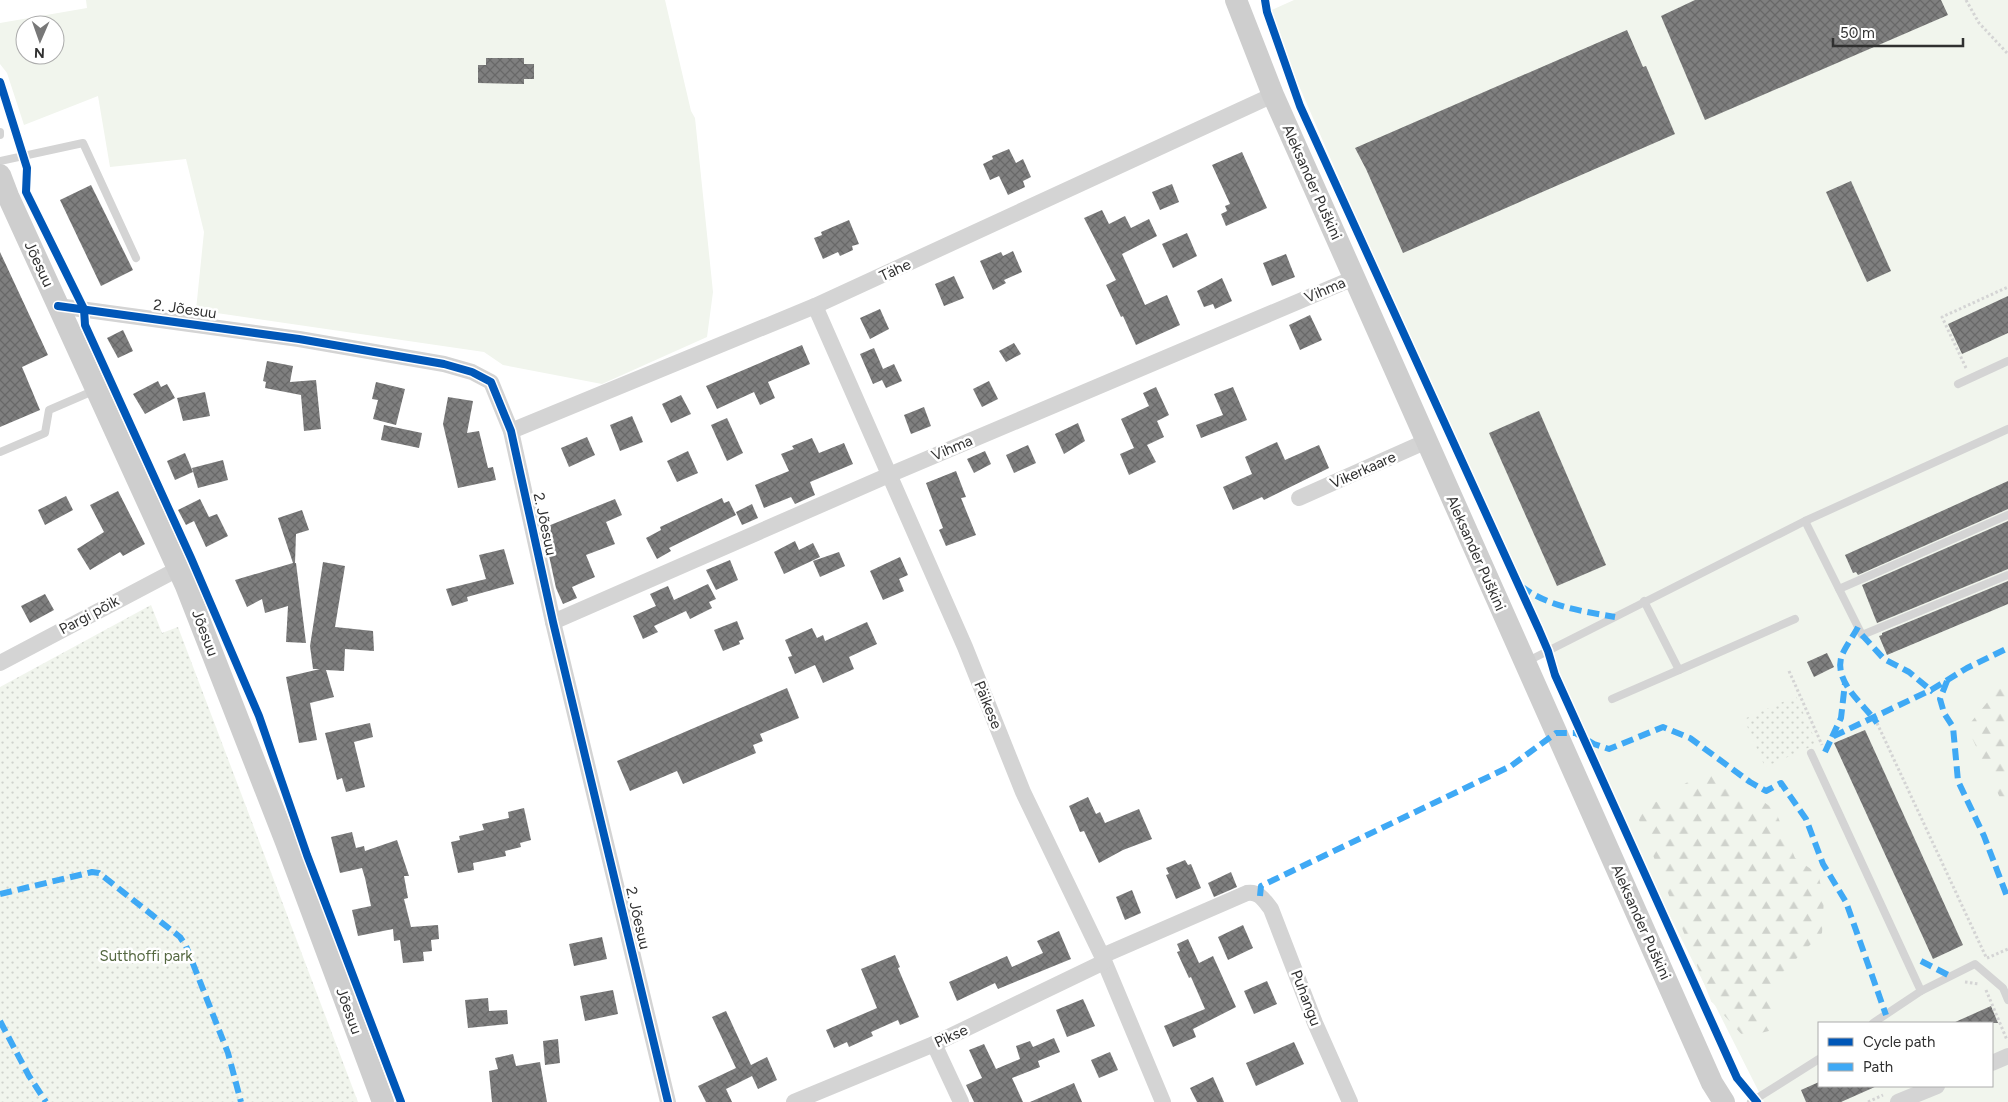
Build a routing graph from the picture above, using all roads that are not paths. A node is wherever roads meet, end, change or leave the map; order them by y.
1 (1236, 0) edge
2 (1273, 95) junction
3 (0, 161) edge
4 (0, 176) edge
5 (136, 258) dead end
6 (1354, 278) junction
7 (58, 306) junction
8 (815, 306) junction
9 (2008, 361) edge
10 (1958, 384) dead end
11 (96, 390) junction
12 (2008, 428) edge
13 (511, 431) junction
14 (1427, 442) junction
15 (0, 452) edge
16 (889, 474) junction
17 (1300, 498) dead end
18 (2008, 515) edge
19 (1805, 521) junction
20 (178, 569) junction
21 (2008, 575) edge
22 (1839, 589) junction
23 (1644, 601) junction
24 (1795, 618) dead end
25 (553, 622) junction
26 (1525, 662) junction
27 (0, 663) edge
28 (1679, 670) junction
29 (1612, 699) dead end
30 (1811, 753) dead end
31 (1260, 896) joint
32 (1103, 959) junction
33 (1921, 991) junction
34 (2008, 1000) edge
35 (1874, 1022) edge
36 (934, 1044) junction
37 (2004, 1050) edge
38 (1818, 1060) edge
39 (1993, 1062) edge
40 (1935, 1087) edge
41 (383, 1102) edge
42 (668, 1102) edge
43 (794, 1102) edge
44 (961, 1102) edge
45 (1163, 1102) edge
46 (1350, 1102) edge
47 (1724, 1102) edge
48 (1751, 1102) edge
49 (1898, 1102) edge

1 - 2 main road, Aleksander Puškini
2 - 6 main road, Aleksander Puškini
2 - 8 street, Tähe
3 - 5 lane
4 - 7 main road, Jõesuu
6 - 14 main road, Aleksander Puškini
6 - 16 street, Vihma
7 - 11 main road, Jõesuu
7 - 13 street, 2. Jõesuu
8 - 13 street, Tähe
8 - 16 street, Päikese
9 - 10 lane
11 - 15 lane
11 - 20 main road, Jõesuu
12 - 19 lane
13 - 25 street, 2. Jõesuu
14 - 17 street, Vikerkaare
14 - 26 main road, Aleksander Puškini
16 - 25 street, Vihma
16 - 32 street, Päikese
18 - 22 lane
19 - 22 lane
19 - 23 lane
20 - 27 street, Pargi põik
20 - 41 main road, Jõesuu
21 - 22 lane
23 - 26 lane
23 - 28 lane
24 - 28 lane
25 - 42 street, 2. Jõesuu
26 - 47 main road, Aleksander Puškini
28 - 29 lane
30 - 33 lane
31 - 32 street, Pikse
31 - 46 street, Puhangu
32 - 36 street, Pikse
32 - 45 street, Päikese
33 - 34 lane
33 - 35 lane
36 - 43 street, Pikse
36 - 44 street
37 - 39 street
38 - 48 lane
40 - 49 street

